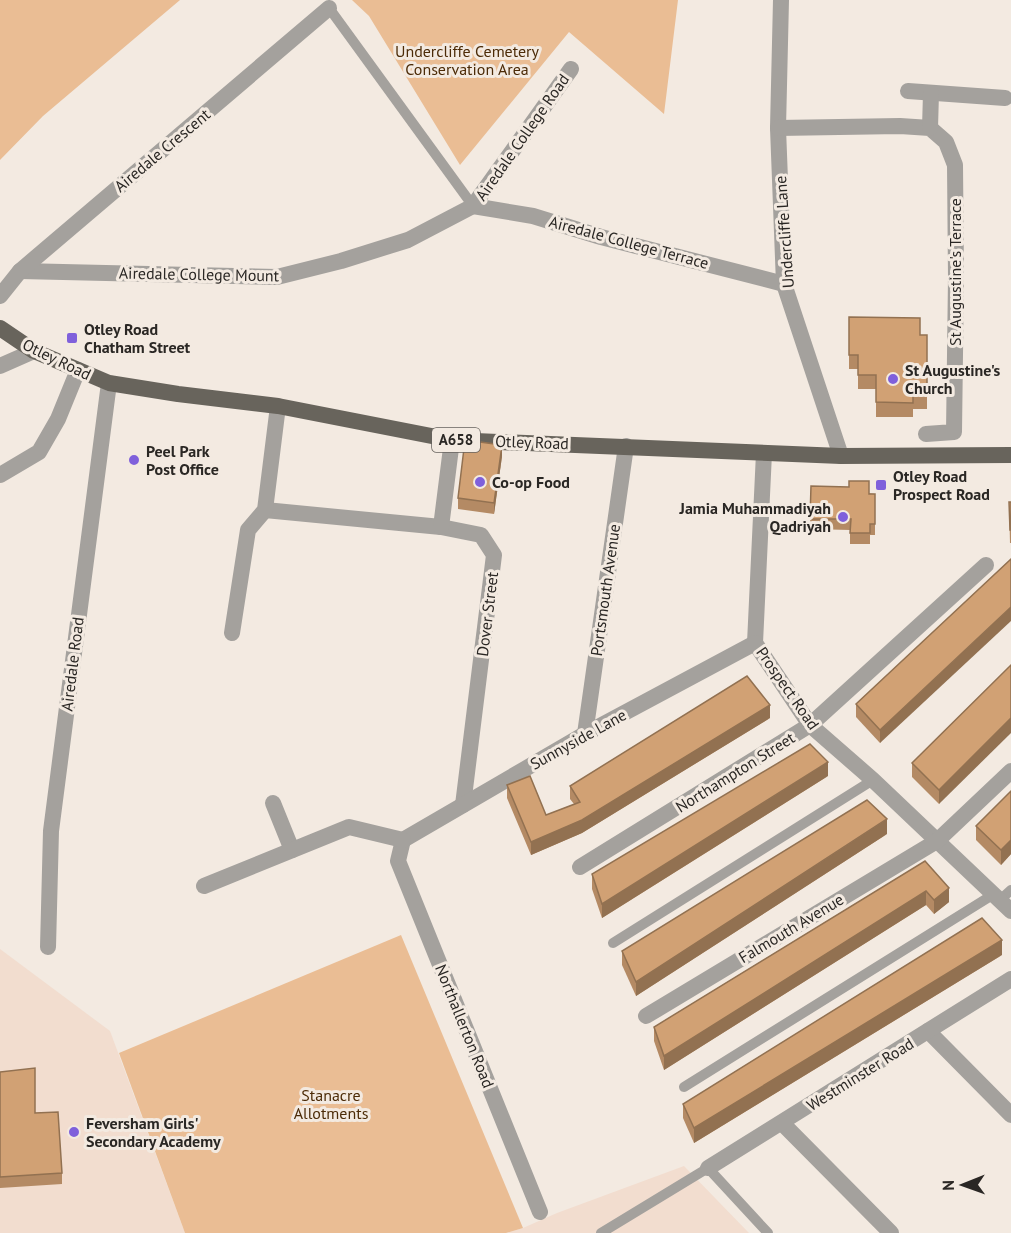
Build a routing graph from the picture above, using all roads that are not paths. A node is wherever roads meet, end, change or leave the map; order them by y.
1 (781, 0) edge
2 (329, 8) joint
3 (571, 69) dead end
4 (908, 91) dead end
5 (931, 93) junction
6 (1005, 98) dead end
7 (778, 128) junction
8 (930, 128) junction
9 (473, 206) junction
10 (20, 271) junction
11 (784, 284) junction
12 (0, 296) edge
13 (0, 328) edge
14 (34, 351) junction
15 (0, 366) edge
16 (78, 370) junction
17 (109, 383) junction
18 (278, 406) junction
19 (926, 434) dead end
20 (452, 440) junction
21 (626, 446) junction
22 (764, 453) junction
23 (1011, 455) edge
24 (841, 456) junction
25 (0, 475) edge
26 (265, 510) junction
27 (441, 527) junction
28 (986, 565) dead end
29 (232, 633) dead end
30 (755, 644) junction
31 (810, 725) junction
32 (585, 734) junction
33 (1011, 771) edge
34 (873, 780) junction
35 (273, 803) dead end
36 (464, 805) junction
37 (404, 840) junction
38 (937, 841) junction
39 (292, 850) junction
40 (580, 867) dead end
41 (204, 885) dead end
42 (1004, 899) edge
43 (613, 943) dead end
44 (48, 947) dead end
45 (1011, 979) edge
46 (646, 1016) dead end
47 (928, 1031) junction
48 (684, 1088) dead end
49 (1011, 1115) edge
50 (782, 1123) junction
51 (708, 1168) junction
52 (540, 1212) dead end
53 (601, 1233) edge
54 (768, 1233) edge
55 (891, 1233) edge

1 - 7 street, Undercliffe Lane
2 - 9 lane
2 - 10 street, Airedale Crescent
3 - 9 street, Airedale College Road
4 - 5 street
5 - 6 street
5 - 8 street
7 - 8 street
7 - 11 street, Undercliffe Lane
8 - 19 street, St Augustine's Terrace
9 - 10 street, Airedale College Mount
9 - 11 street, Airedale College Terrace
10 - 12 street, Airedale Crescent
11 - 24 street, Undercliffe Lane
13 - 14 main road, Otley Road / A658
14 - 15 street
14 - 16 main road, Otley Road / A658
16 - 17 main road, Otley Road / A658
16 - 25 street
17 - 18 main road, Otley Road / A658
17 - 44 street, Airedale Road
18 - 20 main road, Otley Road / A658
18 - 26 street
20 - 21 main road, Otley Road / A658
20 - 27 street
21 - 22 main road, Otley Road / A658
21 - 32 street, Portsmouth Avenue
22 - 24 main road, Otley Road / A658
22 - 30 street, Prospect Road
23 - 24 main road, Otley Road / A658
26 - 27 street, Dover Street
26 - 29 street
27 - 36 street, Dover Street
28 - 31 street, Northampton Street
30 - 31 street, Prospect Road
30 - 32 street, Sunnyside Lane
31 - 34 street, Prospect Road
31 - 40 street, Northampton Street
32 - 36 street, Sunnyside Lane
33 - 38 street, Falmouth Avenue
34 - 38 street, Prospect Road
34 - 43 lane
35 - 39 street
36 - 37 street, Sunnyside Lane
37 - 39 street
37 - 52 street, Northallerton Road
38 - 42 street, Prospect Road
38 - 46 street, Falmouth Avenue
39 - 41 street
42 - 48 lane
45 - 47 street, Westminster Road
47 - 49 street
47 - 50 street, Westminster Road
50 - 51 street, Westminster Road
50 - 55 street
51 - 53 lane
51 - 54 lane

